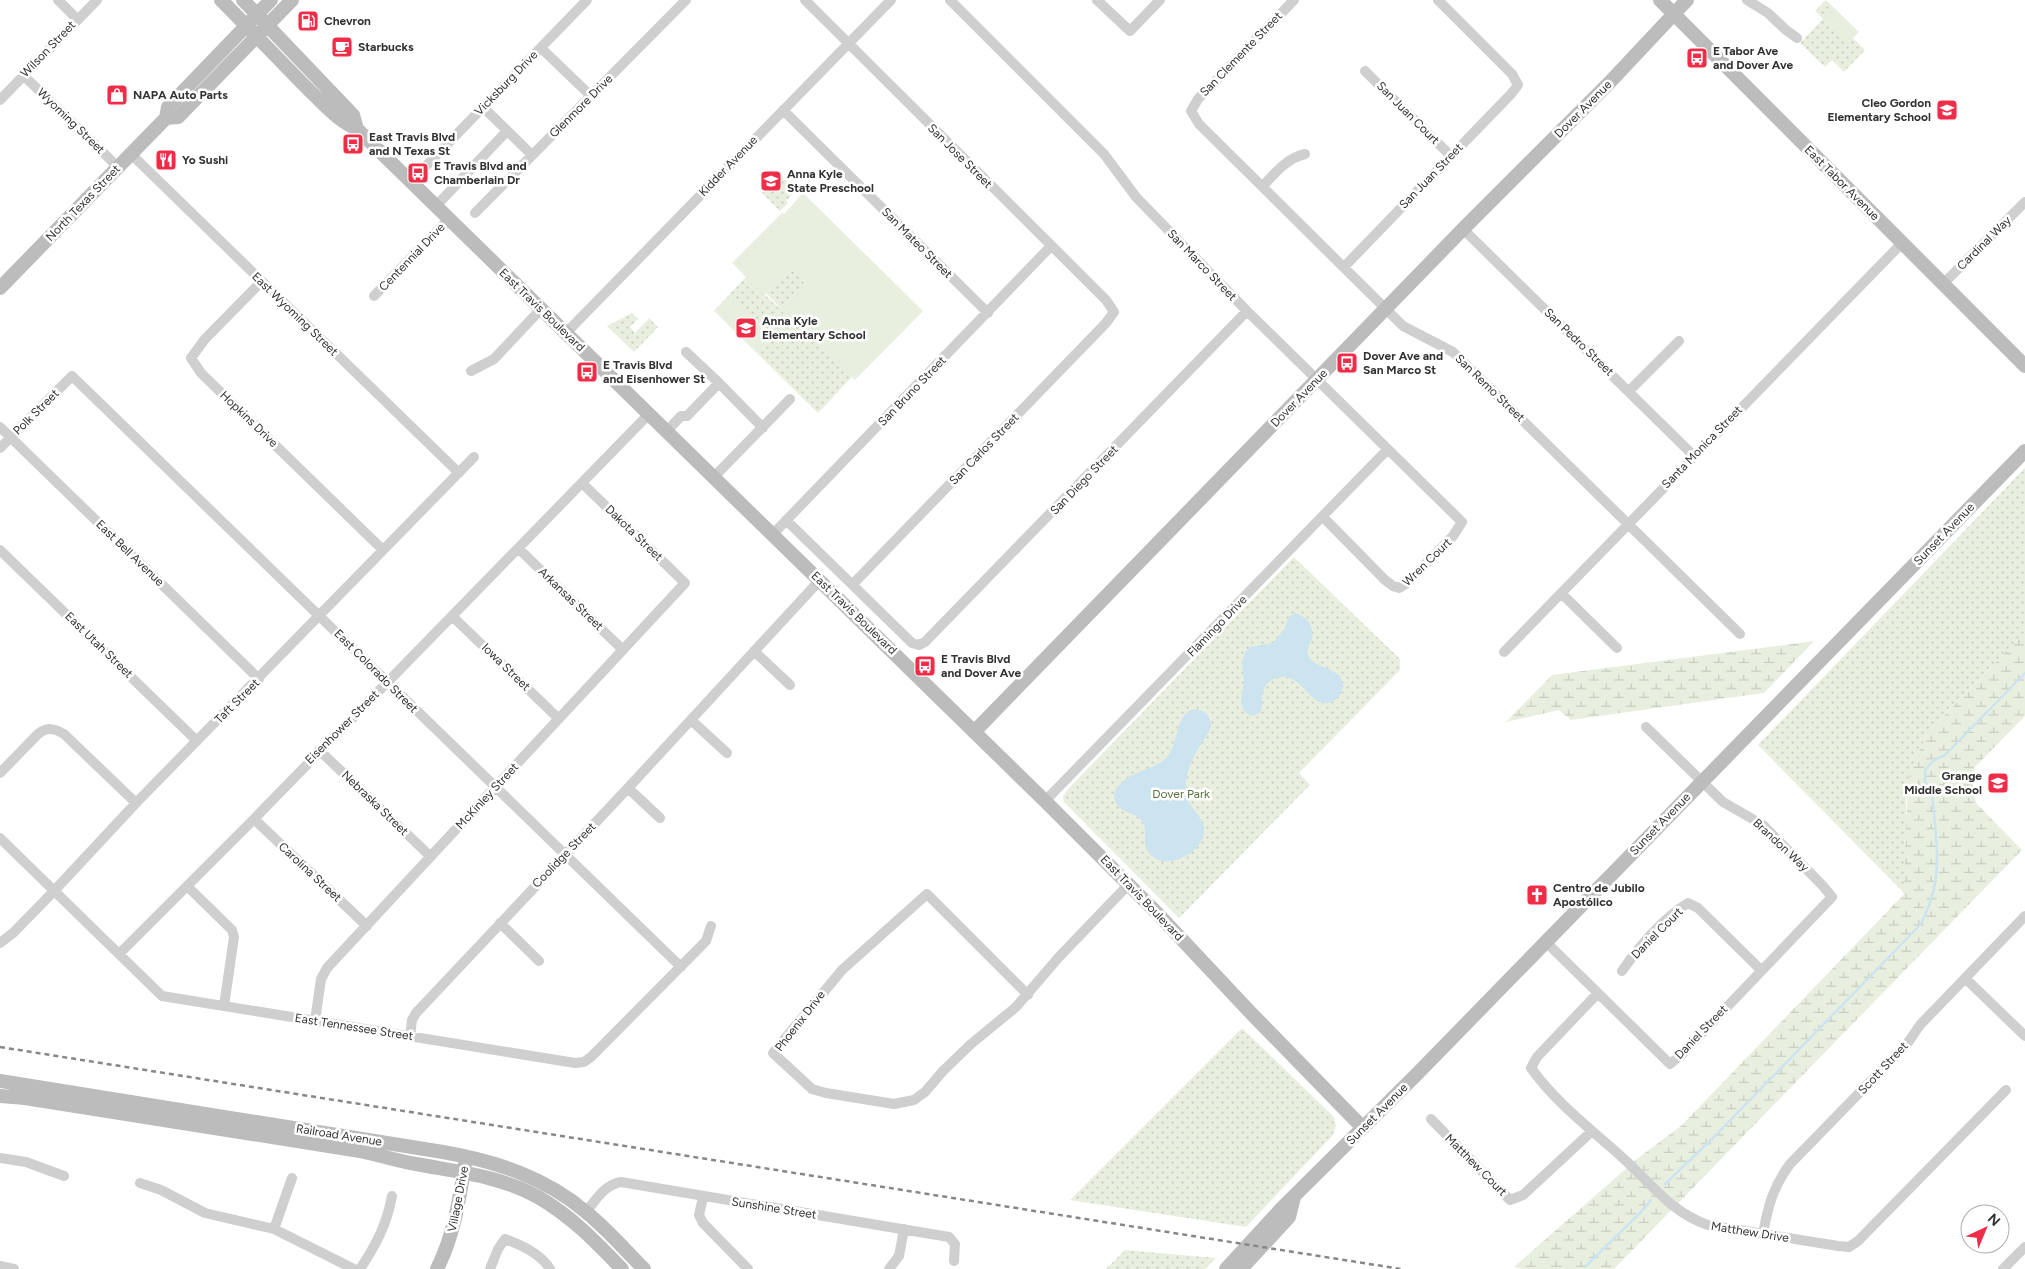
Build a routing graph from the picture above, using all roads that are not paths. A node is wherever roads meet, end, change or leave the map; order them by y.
1 (58, 0) edge
2 (97, 0) edge
3 (221, 0) edge
4 (243, 0) edge
5 (271, 0) edge
6 (292, 0) edge
7 (588, 0) edge
8 (686, 0) edge
9 (805, 0) edge
10 (891, 0) edge
11 (950, 0) edge
12 (1097, 0) edge
13 (1160, 0) edge
14 (1294, 0) edge
15 (1438, 0) edge
16 (1660, 0) edge
17 (1687, 0) edge
18 (1747, 0) edge
19 (1673, 14) junction
20 (257, 16) junction
21 (77, 20) junction
22 (267, 26) junction
23 (251, 32) junction
24 (1798, 38) dead end
25 (848, 44) junction
26 (541, 48) junction
27 (1365, 71) dead end
28 (23, 75) junction
29 (591, 96) junction
30 (0, 100) edge
31 (483, 107) junction
32 (783, 110) junction
33 (1191, 111) joint
34 (357, 128) junction
35 (508, 131) junction
36 (131, 154) junction
37 (1305, 154) dead end
38 (532, 155) junction
39 (1451, 156) junction
40 (118, 167) junction
41 (425, 167) dead end
42 (1263, 186) junction
43 (2025, 202) edge
44 (436, 206) junction
45 (476, 212) dead end
46 (449, 219) junction
47 (1463, 229) junction
48 (1902, 243) junction
49 (1051, 246) junction
50 (1344, 267) junction
51 (261, 282) junction
52 (1943, 284) junction
53 (0, 288) edge
54 (374, 296) dead end
55 (1386, 308) junction
56 (541, 309) junction
57 (1247, 311) junction
58 (1114, 312) joint
59 (988, 313) junction
60 (566, 333) junction
61 (1679, 341) dead end
62 (686, 352) dead end
63 (2025, 366) edge
64 (471, 371) dead end
65 (72, 376) joint
66 (1317, 379) junction
67 (720, 383) junction
68 (1629, 390) junction
69 (790, 400) dead end
70 (649, 414) junction
71 (0, 427) edge
72 (763, 428) junction
73 (667, 431) junction
74 (11, 437) junction
75 (0, 448) edge
76 (1388, 449) junction
77 (2025, 451) edge
78 (1694, 456) junction
79 (474, 457) dead end
80 (459, 473) junction
81 (714, 477) junction
82 (582, 483) junction
83 (1323, 517) junction
84 (786, 520) junction
85 (1462, 522) joint
86 (1628, 522) junction
87 (772, 534) junction
88 (519, 549) junction
89 (0, 550) edge
90 (383, 550) junction
91 (820, 580) junction
92 (685, 584) joint
93 (853, 584) junction
94 (1562, 594) junction
95 (321, 616) junction
96 (452, 616) junction
97 (1740, 634) dead end
98 (919, 645) joint
99 (1616, 648) dead end
100 (622, 650) junction
101 (754, 651) junction
102 (1504, 652) dead end
103 (259, 679) junction
104 (387, 682) junction
105 (790, 685) dead end
106 (559, 719) junction
107 (691, 720) junction
108 (1646, 727) dead end
109 (974, 732) junction
110 (198, 741) junction
111 (319, 750) junction
112 (727, 753) dead end
113 (0, 773) edge
114 (1702, 781) junction
115 (495, 788) junction
116 (628, 788) junction
117 (1045, 801) junction
118 (136, 803) junction
119 (660, 818) dead end
120 (254, 819) junction
121 (0, 838) edge
122 (564, 855) junction
123 (430, 856) junction
124 (1129, 884) junction
125 (187, 886) junction
126 (54, 891) junction
127 (1832, 897) joint
128 (2025, 916) edge
129 (500, 923) junction
130 (367, 926) junction
131 (711, 926) dead end
132 (1546, 942) junction
133 (0, 943) edge
134 (119, 954) junction
135 (539, 961) dead end
136 (681, 967) junction
137 (1761, 970) junction
138 (1622, 971) dead end
139 (1965, 978) junction
140 (1598, 994) junction
141 (1028, 995) junction
142 (224, 1006) junction
143 (315, 1021) junction
144 (410, 1036) junction
145 (2025, 1036) edge
146 (0, 1081) edge
147 (2006, 1090) dead end
148 (0, 1096) edge
149 (1431, 1118) dead end
150 (1363, 1128) junction
151 (1591, 1132) junction
152 (466, 1156) junction
153 (0, 1158) edge
154 (464, 1172) junction
155 (64, 1176) dead end
156 (292, 1178) dead end
157 (140, 1183) dead end
158 (392, 1196) dead end
159 (1295, 1196) junction
160 (703, 1197) junction
161 (586, 1212) junction
162 (274, 1229) junction
163 (904, 1230) junction
164 (1763, 1234) junction
165 (2025, 1247) edge
166 (954, 1261) dead end
167 (0, 1266) edge
168 (14, 1269) edge
169 (354, 1269) edge
170 (360, 1269) edge
171 (437, 1269) edge
172 (490, 1269) edge
173 (550, 1269) edge
174 (622, 1269) edge
175 (644, 1269) edge
176 (748, 1269) edge
177 (889, 1269) edge
178 (1226, 1269) edge
179 (1241, 1269) edge
180 (2004, 1269) edge

1 - 21 street
2 - 21 street, Wilson Street
3 - 23 main road, East Travis Boulevard
4 - 20 main road, East Travis Boulevard
5 - 20 main road, North Texas Street
6 - 22 main road, North Texas Street
7 - 26 street, Vicksburg Drive
8 - 29 street, Glenmore Drive
9 - 25 street, San Jose Street
10 - 25 street, Kidder Avenue
11 - 57 street, San Marco Street
12 - 13 street
14 - 33 street, San Clemente Street
15 - 39 street, San Juan Street
16 - 19 main road, East Tabor Avenue
17 - 19 main road, Dover Avenue
18 - 24 street
19 - 47 main road, Dover Avenue
19 - 48 main road, East Tabor Avenue
20 - 22 main road, East Travis Boulevard
20 - 23 main road, North Texas Street
21 - 28 street, Wilson Street
22 - 23 main road, North Texas Street
22 - 34 main road, East Travis Boulevard
23 - 34 main road, East Travis Boulevard
23 - 36 main road, North Texas Street
25 - 32 street, Kidder Avenue
25 - 49 street, San Jose Street
26 - 29 street
26 - 31 street, Vicksburg Drive
27 - 39 street, San Juan Court
28 - 30 street, Wilson Street
28 - 40 street, Wyoming Street
29 - 38 street, Glenmore Drive
31 - 35 street
31 - 41 street, Vicksburg Drive
32 - 59 street, San Mateo Street
32 - 60 street, Kidder Avenue
33 - 42 street, San Remo Street
34 - 44 main road, East Travis Boulevard
35 - 38 street
35 - 44 street
36 - 40 main road, North Texas Street
36 - 51 street, East Wyoming Street
37 - 42 street
38 - 45 street, Glenmore Drive
39 - 50 street, San Juan Street
40 - 53 main road, North Texas Street
42 - 50 street, San Remo Street
43 - 52 street, Cardinal Way
44 - 46 main road, East Travis Boulevard
46 - 54 street, Centennial Drive
46 - 56 main road, East Travis Boulevard
47 - 55 main road, Dover Avenue
47 - 68 street, San Pedro Street
48 - 52 main road, East Tabor Avenue
48 - 78 street, Santa Monica Street
49 - 58 street, San Jose Street
49 - 59 street, San Bruno Street
50 - 55 street, San Remo Street
51 - 80 street, East Wyoming Street
51 - 90 street, Hopkins Drive
52 - 63 main road, East Tabor Avenue
55 - 66 main road, Dover Avenue
55 - 86 street, San Remo Street
56 - 60 main road, East Travis Boulevard
56 - 64 street
57 - 66 street, San Marco Street
57 - 98 street, San Diego Street
58 - 93 street, San Carlos Street
59 - 84 street, San Bruno Street
60 - 70 main road, East Travis Boulevard
61 - 68 street
62 - 67 street
65 - 74 street, Polk Street
65 - 95 street, East Colorado Street
66 - 76 street, San Marco Street
66 - 109 main road, Dover Avenue
67 - 72 street
67 - 73 street
68 - 78 street, San Pedro Street
69 - 72 street
70 - 73 main road, East Travis Boulevard
70 - 82 street, Eisenhower Street
71 - 74 street, East Bell Avenue
72 - 81 street
73 - 81 main road, East Travis Boulevard
74 - 75 street, Polk Street
74 - 103 street, East Bell Avenue
76 - 83 street, Flamingo Drive
76 - 85 street, San Marco Street
77 - 114 main road, Sunset Avenue
78 - 86 street, Santa Monica Street
79 - 80 street, Taft Street
80 - 90 street, Taft Street
81 - 87 main road, East Travis Boulevard
82 - 88 street, Eisenhower Street
82 - 92 street, Dakota Street
83 - 85 street, Wren Court
83 - 117 street, Flamingo Drive
84 - 87 street, San Bruno Street
84 - 93 street, East Travis Boulevard
86 - 94 street, Santa Monica Street
86 - 97 street, San Remo Street
87 - 91 main road, East Travis Boulevard
88 - 96 street, Eisenhower Street
88 - 100 street, Arkansas Street
89 - 110 street, East Utah Street
90 - 95 street, Taft Street
91 - 101 street, Coolidge Street
91 - 109 main road, East Travis Boulevard
92 - 100 street, McKinley Street
93 - 98 street, East Travis Boulevard
94 - 99 street
94 - 102 street, Santa Monica Street
95 - 103 street, Taft Street
95 - 104 street, East Colorado Street
96 - 104 street, Eisenhower Street
96 - 106 street, Iowa Street
100 - 106 street, McKinley Street
101 - 105 street
101 - 107 street, Coolidge Street
103 - 110 street, Taft Street
104 - 111 street, Eisenhower Street
104 - 115 street, East Colorado Street
106 - 115 street, McKinley Street
107 - 112 street
107 - 116 street, Coolidge Street
108 - 114 street, Brandon Way
109 - 117 main road, East Travis Boulevard
110 - 118 street, Taft Street
111 - 120 street, Eisenhower Street
111 - 123 street, Nebraska Street
113 - 118 street
114 - 127 street, Brandon Way
114 - 132 main road, Sunset Avenue
115 - 122 street, East Colorado Street
115 - 123 street, McKinley Street
116 - 119 street
116 - 122 street, Coolidge Street
117 - 124 main road, East Travis Boulevard
118 - 126 street, Taft Street
120 - 125 street, Eisenhower Street
120 - 130 street, Carolina Street
121 - 126 street, East Tennessee Street
122 - 129 street, Coolidge Street
122 - 136 street, East Colorado Street
123 - 130 street, McKinley Street
124 - 141 street, Phoenix Drive
124 - 150 main road, East Travis Boulevard
125 - 134 street, Eisenhower Street
125 - 142 street
126 - 133 street, Taft Street
126 - 134 street, East Tennessee Street
127 - 137 street, Daniel Street
128 - 139 street, Scott Street
129 - 135 street
129 - 144 street, Coolidge Street
130 - 143 street, McKinley Street
131 - 136 street, East Tennessee Street
132 - 140 street, Daniel Street
132 - 150 main road, Sunset Avenue
134 - 142 street, East Tennessee Street
136 - 144 street, East Tennessee Street
137 - 138 street, Daniel Court
137 - 140 street, Daniel Street
139 - 145 street
139 - 164 street, Scott Street
140 - 151 street, Matthew Drive
141 - 141 street, Phoenix Drive
142 - 143 street, East Tennessee Street
143 - 144 street, East Tennessee Street
146 - 152 main road, Railroad Avenue
147 - 164 street, Matthew Drive
148 - 154 main road, Railroad Avenue
149 - 151 street, Matthew Court
150 - 159 main road, Sunset Avenue
151 - 164 street, Matthew Drive
152 - 154 main road, Village Drive
152 - 161 main road, Railroad Avenue
153 - 155 street
154 - 171 main road, Village Drive
154 - 174 main road, Railroad Avenue
156 - 162 street
157 - 162 street
158 - 170 street
159 - 178 main road, Sunset Avenue
159 - 179 main road, Sunset Avenue
160 - 161 street, Sunshine Street
160 - 163 street, Sunshine Street
160 - 176 street
161 - 175 main road, Railroad Avenue
162 - 169 street
163 - 166 street, Sunshine Street
163 - 177 street
165 - 180 street
167 - 168 street
172 - 173 street

